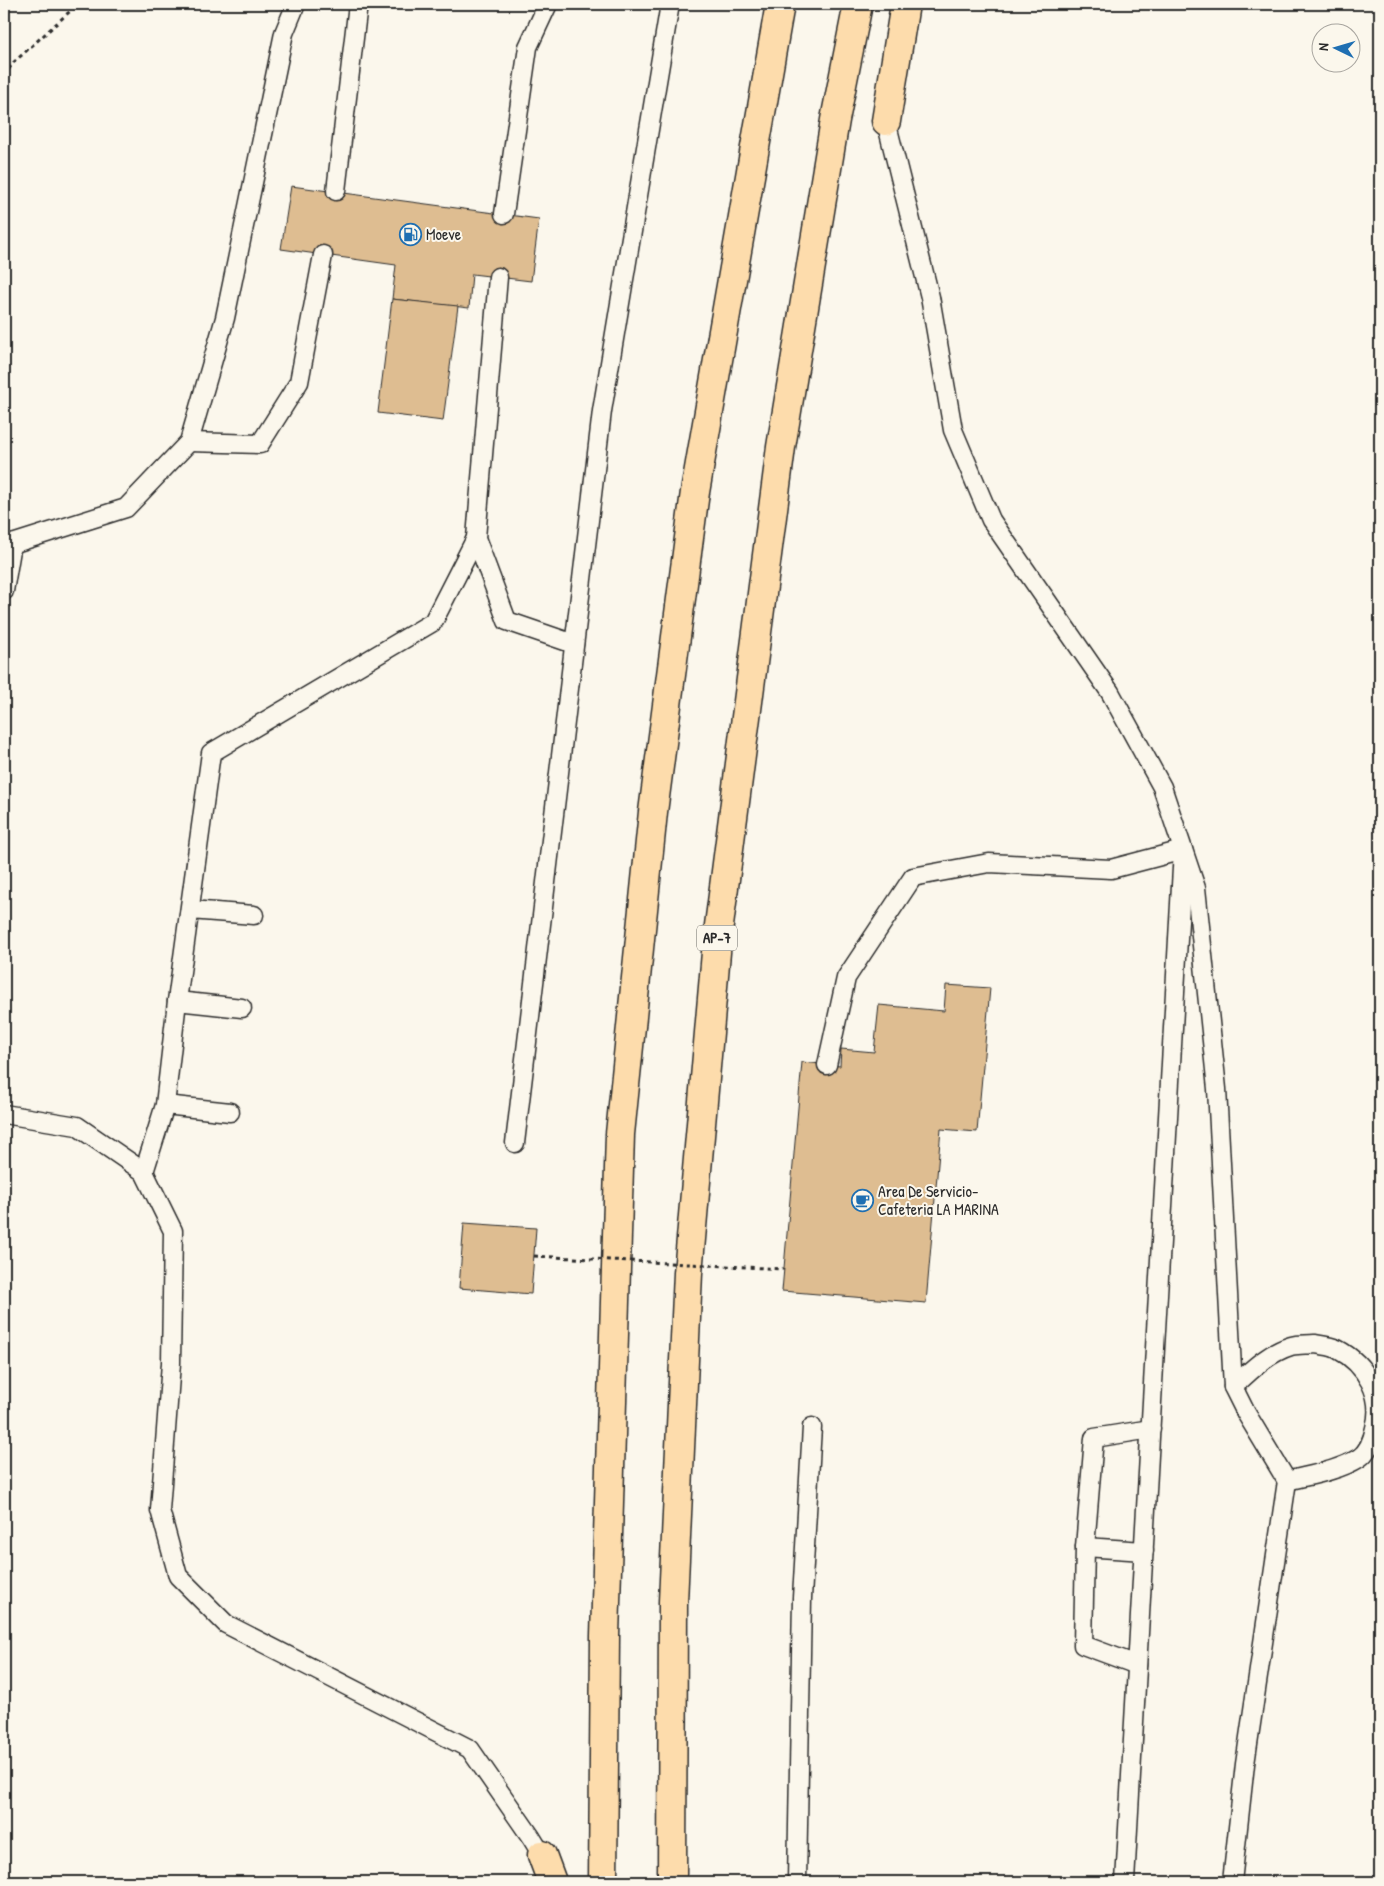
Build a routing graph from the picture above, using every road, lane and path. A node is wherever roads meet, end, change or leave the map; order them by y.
1 (78, 4) edge
2 (296, 4) edge
3 (358, 4) edge
4 (548, 4) edge
5 (670, 4) edge
6 (780, 4) edge
7 (858, 4) edge
8 (905, 4) edge
9 (4, 76) edge
10 (886, 121) joint
11 (336, 191) dead end
12 (504, 214) dead end
13 (323, 254) dead end
14 (498, 277) dead end
15 (189, 442) junction
16 (476, 538) junction
17 (8, 543) edge
18 (4, 591) edge
19 (574, 644) junction
20 (1183, 850) junction
21 (190, 910) junction
22 (254, 915) dead end
23 (177, 1001) junction
24 (242, 1008) dead end
25 (826, 1065) dead end
26 (165, 1106) junction
27 (230, 1112) dead end
28 (4, 1114) edge
29 (515, 1143) dead end
30 (144, 1172) junction
31 (534, 1256) dead end
32 (784, 1269) dead end
33 (1233, 1387) junction
34 (812, 1428) dead end
35 (1151, 1429) junction
36 (1286, 1481) junction
37 (1085, 1547) junction
38 (1144, 1551) junction
39 (1137, 1665) junction
40 (542, 1855) joint
41 (552, 1882) edge
42 (603, 1882) edge
43 (672, 1882) edge
44 (797, 1882) edge
45 (1125, 1882) edge
46 (1232, 1882) edge

1 - 9 path
2 - 15 lane
3 - 11 lane
4 - 12 lane
5 - 19 lane
6 - 42 highway
7 - 43 highway, AP-7
8 - 10 highway
10 - 20 lane
13 - 15 lane
14 - 16 lane
15 - 17 lane
16 - 19 lane
16 - 21 lane
17 - 18 lane
19 - 29 lane
20 - 25 lane
20 - 33 lane
20 - 35 lane
21 - 22 lane
21 - 23 lane
23 - 24 lane
23 - 26 lane
26 - 27 lane
26 - 30 lane
28 - 30 lane
30 - 40 lane
31 - 32 path, bridge
33 - 36 lane
33 - 36 lane
34 - 44 lane
35 - 37 lane
35 - 38 lane
36 - 46 lane
37 - 38 lane
37 - 39 lane
38 - 39 lane
39 - 45 lane
40 - 41 highway

